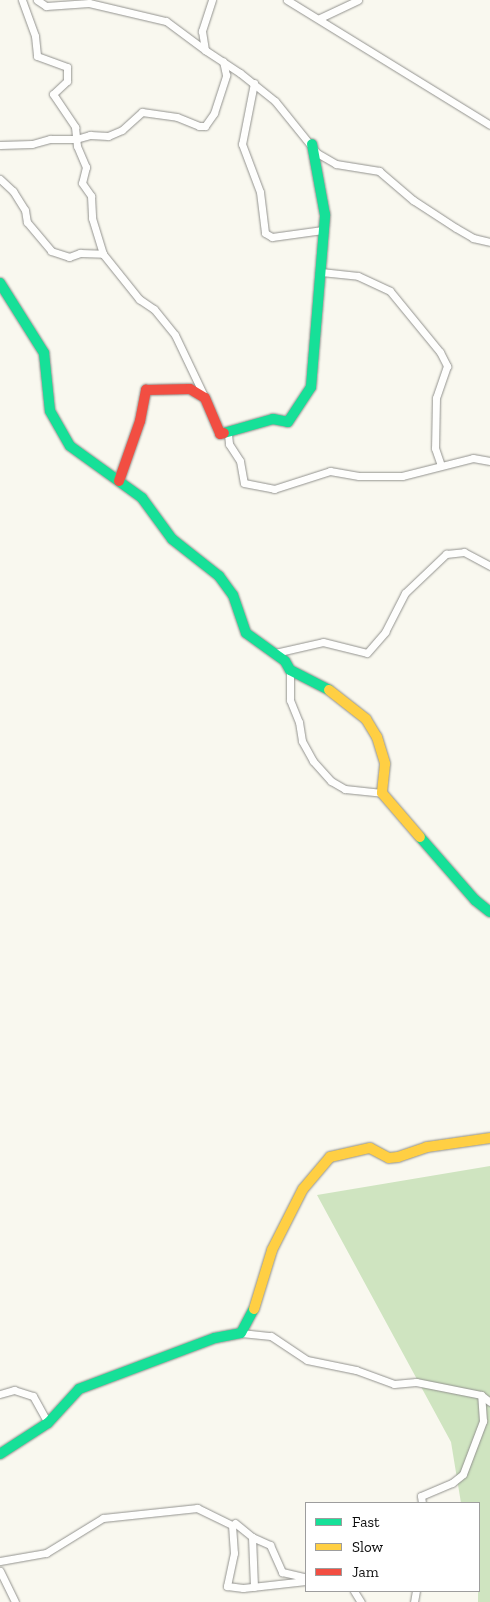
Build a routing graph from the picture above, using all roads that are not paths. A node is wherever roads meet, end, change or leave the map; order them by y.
1 (22, 0) edge
2 (37, 0) edge
3 (212, 0) edge
4 (287, 0) edge
5 (358, 0) edge
6 (320, 18) junction
7 (205, 50) junction
8 (222, 60) junction
9 (254, 83) junction
10 (490, 125) edge
11 (76, 139) junction
12 (312, 144) junction
13 (0, 145) edge
14 (0, 179) edge
15 (324, 230) junction
16 (490, 242) edge
17 (103, 254) junction
18 (321, 272) junction
19 (1, 290) edge
20 (205, 398) junction
21 (228, 434) junction
22 (490, 461) edge
23 (441, 465) junction
24 (119, 481) junction
25 (490, 566) edge
26 (275, 653) junction
27 (290, 670) junction
28 (382, 793) junction
29 (490, 912) edge
30 (490, 1138) edge
31 (241, 1333) junction
32 (0, 1394) edge
33 (480, 1395) junction
34 (490, 1402) edge
35 (48, 1422) junction
36 (0, 1454) edge
37 (422, 1502) edge
38 (235, 1523) dead end
39 (252, 1537) junction
40 (0, 1561) edge
41 (0, 1571) edge
42 (305, 1580) edge
43 (305, 1580) edge
44 (254, 1587) junction
45 (15, 1602) edge

1 - 11 street
2 - 7 street
3 - 7 street
4 - 6 street
5 - 6 street
6 - 10 street
7 - 8 street
8 - 9 street
8 - 11 street
9 - 12 street
9 - 15 street
11 - 13 street
11 - 17 street
12 - 15 street
12 - 16 street
14 - 17 street
15 - 18 street
17 - 20 street
18 - 21 street
18 - 23 street
19 - 24 street
20 - 21 street
20 - 24 street
21 - 23 street
22 - 23 street
24 - 26 street
25 - 26 street
26 - 27 street
27 - 28 street
27 - 28 street
28 - 29 street
30 - 31 street
31 - 33 street
31 - 35 street
32 - 35 street
33 - 34 street
33 - 37 street
35 - 36 street
38 - 39 street
39 - 42 street
39 - 44 street
40 - 44 street
41 - 45 street
43 - 44 street

